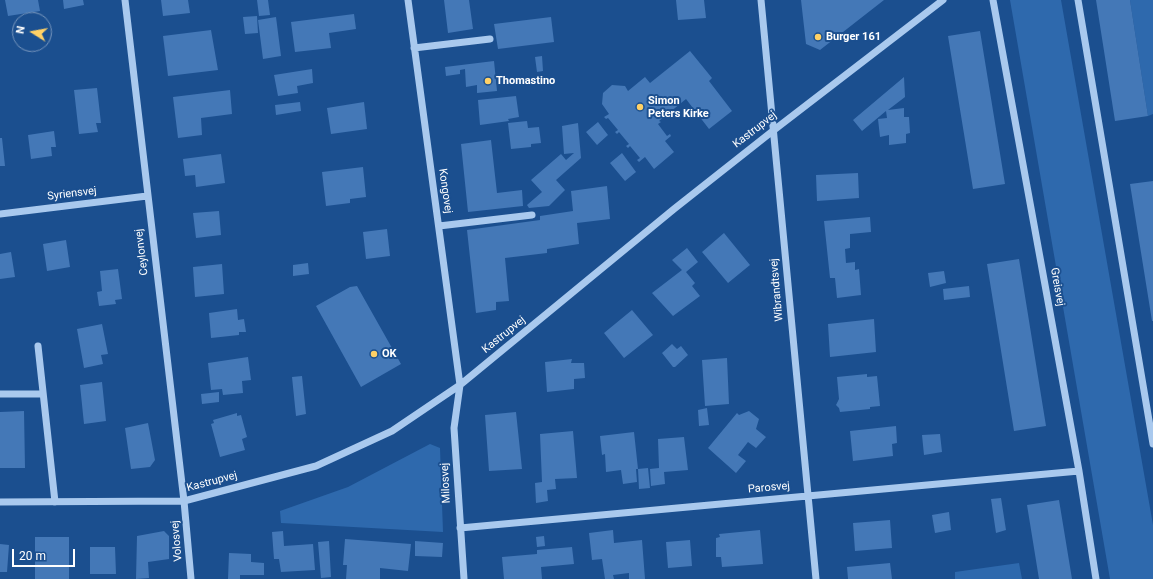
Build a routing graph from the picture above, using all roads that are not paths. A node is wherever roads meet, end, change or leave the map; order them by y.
1 (124, 0) edge
2 (408, 0) edge
3 (761, 0) edge
4 (943, 0) edge
5 (993, 0) edge
6 (1078, 0) edge
7 (490, 39) dead end
8 (414, 48) junction
9 (774, 130) junction
10 (147, 196) junction
11 (0, 214) edge
12 (532, 216) dead end
13 (439, 226) junction
14 (38, 346) dead end
15 (460, 385) junction
16 (0, 394) edge
17 (43, 394) junction
18 (1153, 444) edge
19 (1079, 471) junction
20 (807, 496) junction
21 (184, 501) junction
22 (0, 502) edge
23 (55, 502) junction
24 (460, 528) junction
25 (191, 579) edge
26 (464, 579) edge
27 (816, 579) edge
28 (1096, 579) edge

1 - 10 street, Ceylonvej
2 - 8 street, Kongovej
3 - 9 street, Wibrandtsvej
4 - 9 street, Kastrupvej
5 - 19 street, Greisvej
6 - 18 street
7 - 8 street
8 - 13 street, Kongovej
9 - 15 street, Kastrupvej
9 - 20 street, Wibrandtsvej
10 - 11 street, Syriensvej
10 - 21 street, Ceylonvej
12 - 13 street
13 - 15 street, Kongovej
14 - 17 street
15 - 21 street, Kastrupvej
15 - 24 street, Milosvej
16 - 17 street
17 - 23 street
19 - 20 street, Parosvej
19 - 28 street, Greisvej
20 - 24 street, Parosvej
20 - 27 street, Wibrandtsvej
21 - 23 street, Kastrupvej
21 - 25 street, Volosvej
22 - 23 street, Kastrupvej
24 - 26 street, Milosvej

